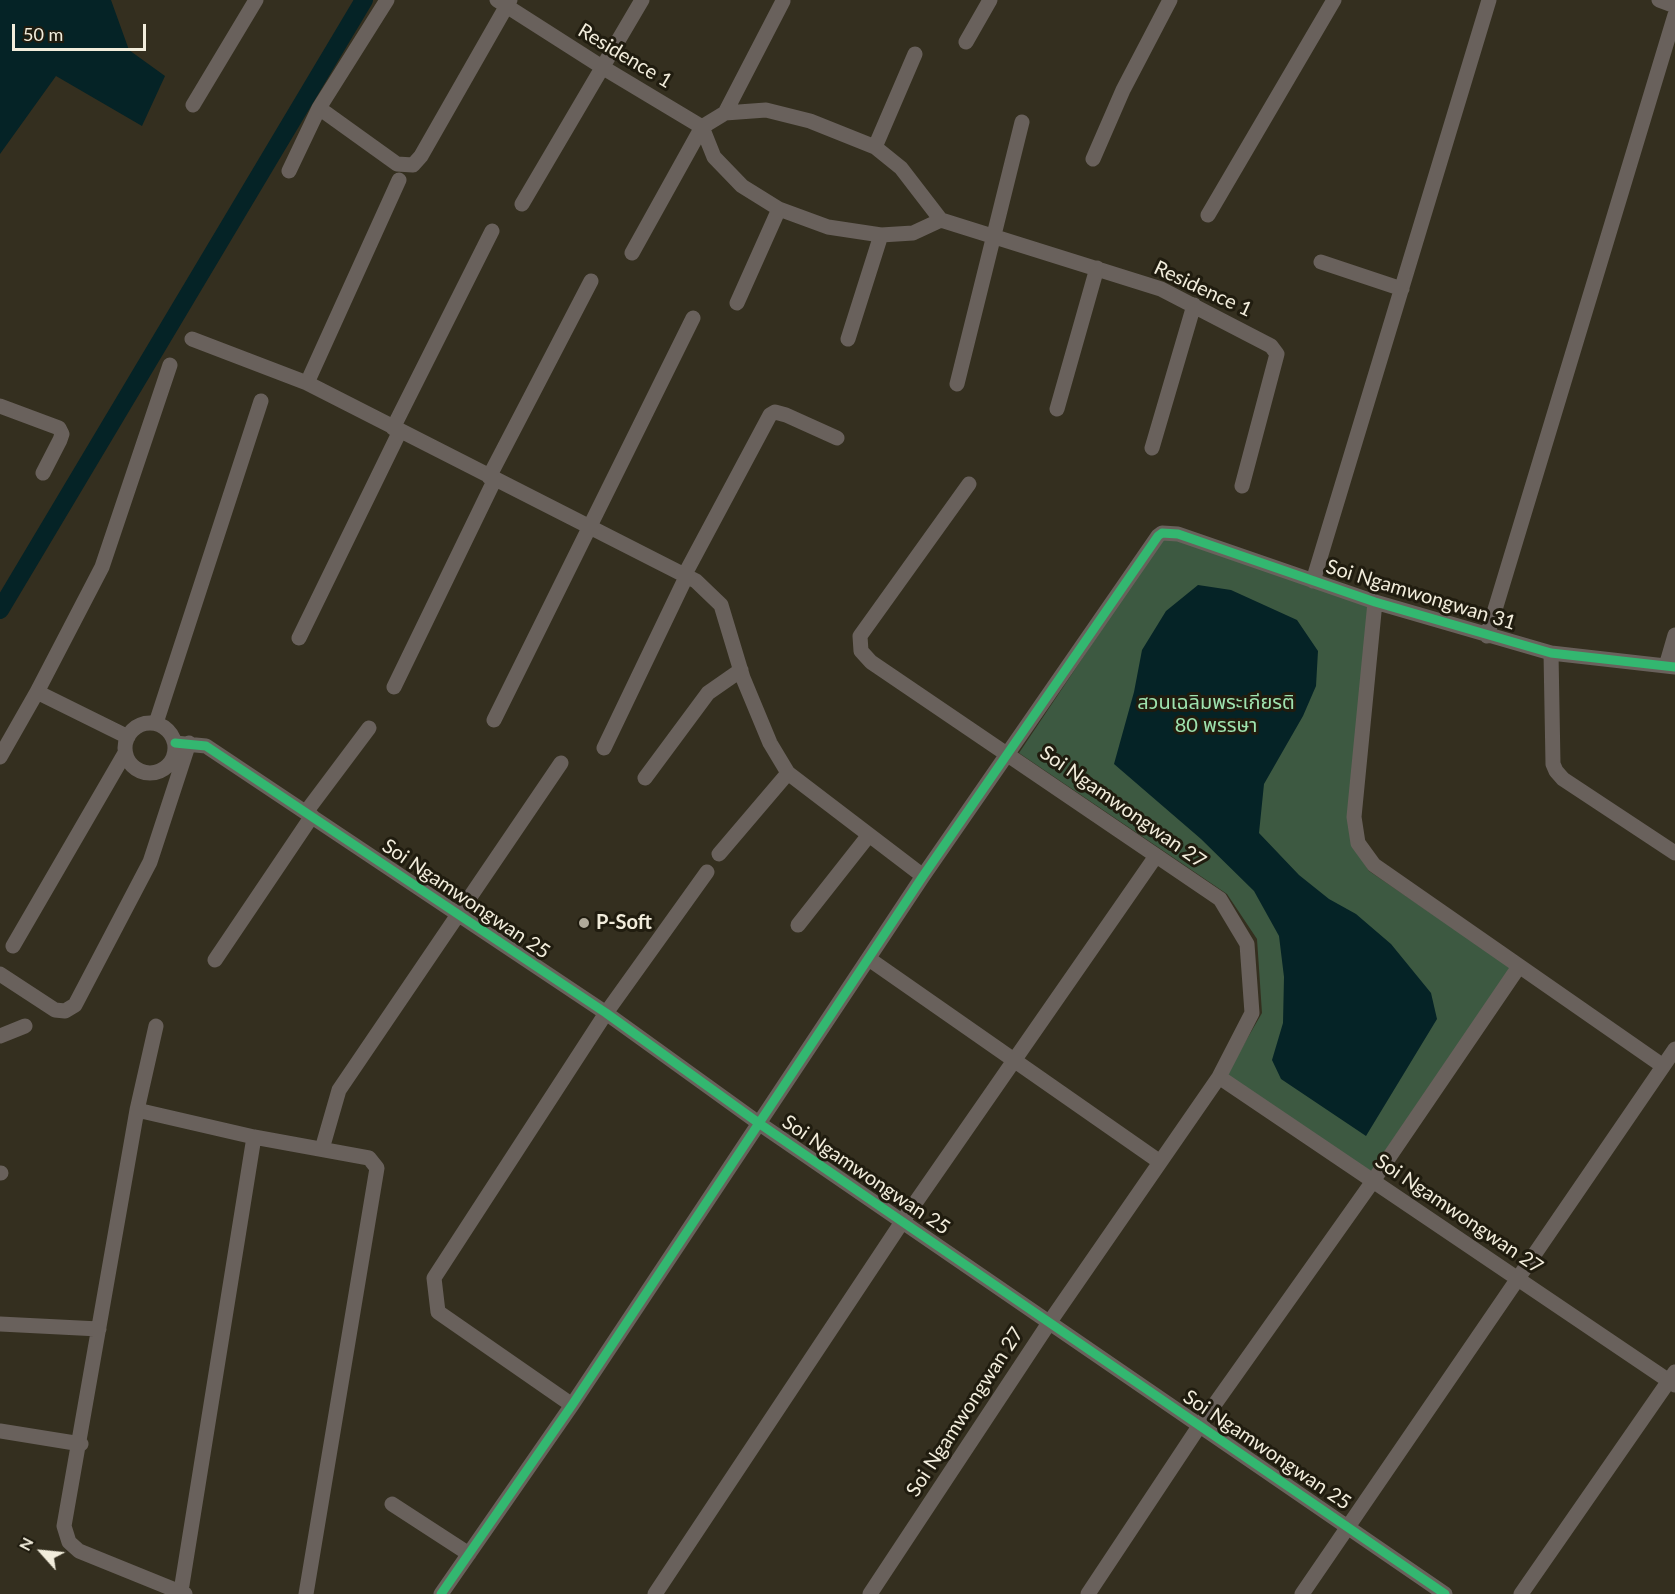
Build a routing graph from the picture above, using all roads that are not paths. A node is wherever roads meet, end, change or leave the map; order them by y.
1 (256, 0) edge
2 (387, 0) edge
3 (642, 0) edge
4 (990, 0) edge
5 (1170, 0) edge
6 (1334, 0) edge
7 (1489, 0) edge
8 (1659, 0) edge
9 (783, 1) edge
10 (505, 2) edge
11 (1675, 6) edge
12 (1675, 15) edge
13 (966, 42) dead end
14 (915, 54) dead end
15 (602, 67) junction
16 (193, 105) dead end
17 (319, 108) junction
18 (725, 113) junction
19 (1023, 122) dead end
20 (702, 127) junction
21 (875, 147) junction
22 (1093, 159) dead end
23 (289, 171) dead end
24 (399, 180) dead end
25 (522, 204) dead end
26 (779, 209) junction
27 (1208, 215) dead end
28 (941, 220) junction
29 (492, 231) dead end
30 (881, 236) junction
31 (993, 236) junction
32 (632, 253) dead end
33 (1321, 262) dead end
34 (1097, 268) junction
35 (591, 281) dead end
36 (1402, 289) junction
37 (737, 303) dead end
38 (1194, 305) junction
39 (693, 318) dead end
40 (192, 339) dead end
41 (848, 339) dead end
42 (170, 365) dead end
43 (307, 383) junction
44 (957, 384) dead end
45 (261, 401) dead end
46 (0, 406) edge
47 (1057, 409) dead end
48 (397, 429) junction
49 (837, 438) dead end
50 (1152, 448) dead end
51 (43, 473) dead end
52 (492, 478) junction
53 (969, 484) dead end
54 (1242, 486) dead end
55 (590, 526) junction
56 (686, 575) junction
57 (1313, 580) junction
58 (1375, 602) junction
59 (1675, 635) edge
60 (1487, 636) junction
61 (299, 638) dead end
62 (1551, 653) junction
63 (1671, 666) edge
64 (741, 670) junction
65 (394, 687) dead end
66 (37, 693) junction
67 (494, 720) dead end
68 (156, 723) junction
69 (369, 728) dead end
70 (128, 736) junction
71 (182, 743) junction
72 (604, 748) dead end
73 (125, 753) junction
74 (1009, 754) junction
75 (0, 757) edge
76 (561, 763) dead end
77 (788, 773) junction
78 (645, 778) dead end
79 (309, 814) junction
80 (869, 835) junction
81 (719, 854) dead end
82 (1675, 854) edge
83 (1156, 856) junction
84 (707, 872) dead end
85 (923, 876) junction
86 (457, 916) junction
87 (798, 925) dead end
88 (13, 946) dead end
89 (869, 959) junction
90 (215, 960) dead end
91 (1518, 968) junction
92 (0, 974) edge
93 (606, 1013) junction
94 (25, 1026) dead end
95 (156, 1026) dead end
96 (0, 1036) edge
97 (1675, 1049) edge
98 (1014, 1061) junction
99 (1663, 1066) junction
100 (1219, 1077) junction
101 (137, 1110) junction
102 (760, 1124) junction
103 (254, 1137) junction
104 (322, 1149) junction
105 (1160, 1162) junction
106 (1373, 1181) junction
107 (902, 1222) junction
108 (1519, 1280) junction
109 (1049, 1323) junction
110 (0, 1324) edge
111 (99, 1329) junction
112 (1673, 1380) edge
113 (572, 1405) junction
114 (1200, 1425) junction
115 (0, 1431) edge
116 (81, 1444) junction
117 (392, 1504) dead end
118 (1348, 1527) junction
119 (469, 1554) junction
120 (183, 1593) edge
121 (306, 1594) edge
122 (441, 1594) edge
123 (655, 1594) edge
124 (870, 1594) edge
125 (1088, 1594) edge
126 (1302, 1594) edge
127 (1445, 1594) edge
128 (1521, 1594) edge

1 - 16 street
2 - 17 street
3 - 15 street
4 - 13 street
5 - 22 street
6 - 27 street
7 - 36 street
8 - 11 street
9 - 18 street
10 - 15 street, Residence 1
10 - 17 street
12 - 60 street
14 - 21 street
15 - 20 street, Residence 1
15 - 25 street
17 - 23 street
18 - 20 street
18 - 21 street
19 - 31 street
20 - 26 street
20 - 32 street
21 - 28 street
24 - 43 street
26 - 30 street
26 - 37 street
28 - 30 street
28 - 31 street, Residence 1
29 - 48 street
30 - 41 street
31 - 34 street, Residence 1
31 - 44 street
33 - 36 street
34 - 38 street, Residence 1
34 - 47 street
35 - 52 street
36 - 57 street
38 - 50 street
38 - 54 street, Residence 1
39 - 55 street
40 - 43 street
42 - 66 street
43 - 48 street
45 - 68 street
46 - 51 street
48 - 52 street
48 - 61 street
49 - 56 street
52 - 55 street
52 - 65 street
53 - 74 street, Soi Ngamwongwan 27
55 - 56 street
55 - 67 street
56 - 64 street
56 - 72 street
57 - 58 street, Soi Ngamwongwan 31
57 - 74 street, Soi Ngamwongwan 31
58 - 60 street, Soi Ngamwongwan 31
58 - 91 street
59 - 63 street
60 - 62 street, Soi Ngamwongwan 31
62 - 63 street, Soi Ngamwongwan 31
62 - 82 street
64 - 77 street
64 - 78 street
66 - 70 street
66 - 75 street
68 - 70 street
68 - 71 street
69 - 79 street
70 - 73 street
71 - 73 street
71 - 79 street, Soi Ngamwongwan 25
71 - 92 street
73 - 88 street
74 - 83 street, Soi Ngamwongwan 27
74 - 85 street
76 - 86 street
77 - 80 street
77 - 81 street
79 - 86 street, Soi Ngamwongwan 25
79 - 90 street
80 - 85 street
80 - 87 street
83 - 98 street
83 - 100 street, Soi Ngamwongwan 27
84 - 93 street
85 - 89 street
86 - 93 street, Soi Ngamwongwan 25
86 - 104 street
89 - 98 street
89 - 102 street
91 - 99 street
91 - 106 street
93 - 102 street, Soi Ngamwongwan 25
93 - 113 street
94 - 96 street
95 - 101 street
97 - 99 street
98 - 105 street
98 - 107 street
99 - 108 street
100 - 105 street, Soi Ngamwongwan 27
100 - 106 street, Soi Ngamwongwan 27
101 - 103 street
101 - 111 street
102 - 107 street, Soi Ngamwongwan 25
102 - 113 street
103 - 104 street
103 - 120 street
104 - 121 street
105 - 109 street, Soi Ngamwongwan 27
106 - 108 street, Soi Ngamwongwan 27
106 - 114 street
107 - 109 street, Soi Ngamwongwan 25
107 - 123 street
108 - 112 street, Soi Ngamwongwan 27
108 - 118 street
109 - 114 street, Soi Ngamwongwan 25
109 - 124 street, Soi Ngamwongwan 27
110 - 111 street
111 - 116 street
112 - 128 street
113 - 119 street
114 - 118 street, Soi Ngamwongwan 25
114 - 125 street
115 - 116 street
116 - 120 street
117 - 119 street
118 - 126 street
118 - 127 street, Soi Ngamwongwan 25
119 - 122 street

